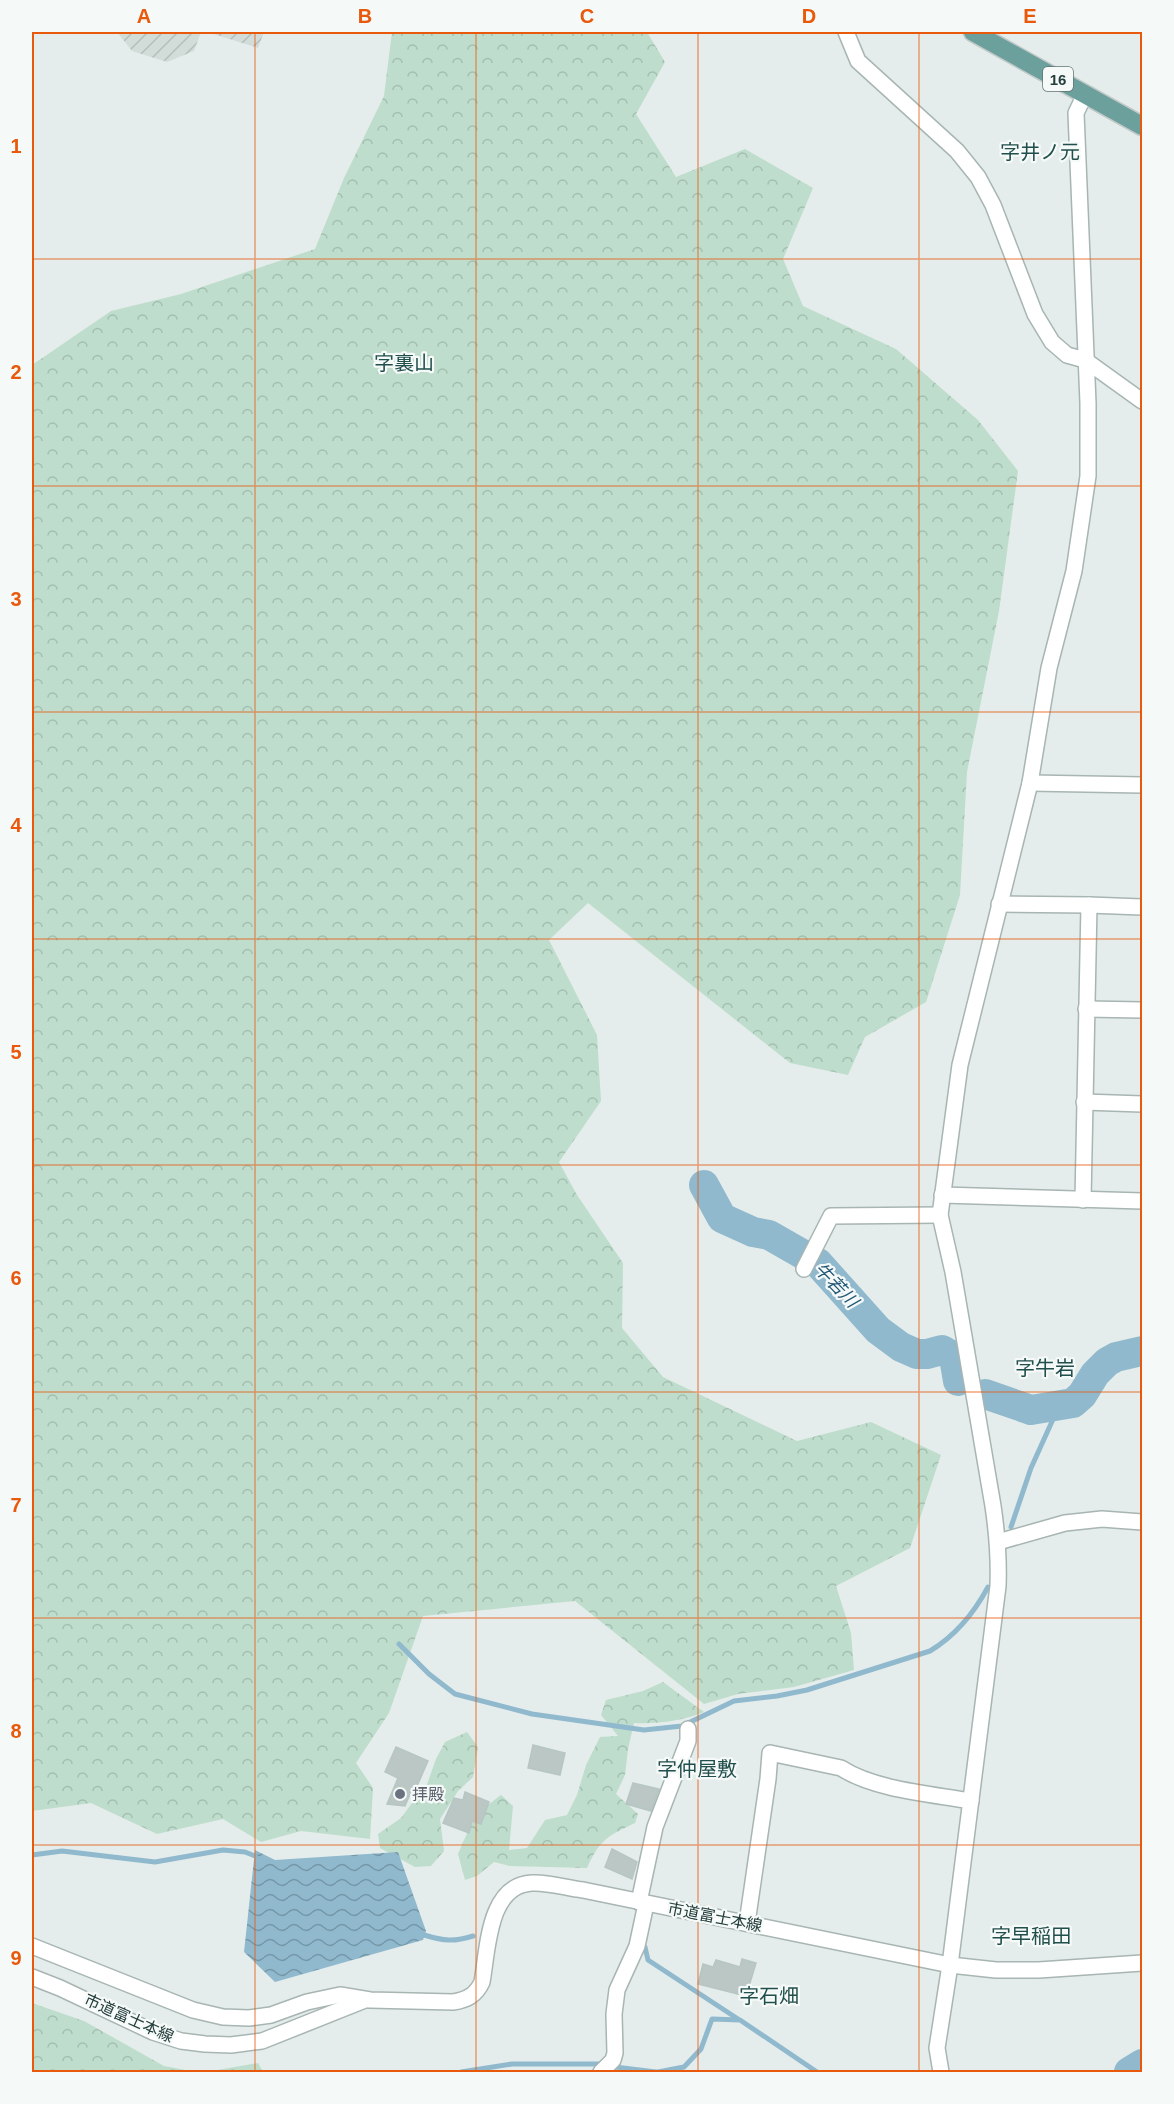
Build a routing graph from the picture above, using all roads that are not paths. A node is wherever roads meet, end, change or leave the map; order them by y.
1 (846, 32) edge
2 (973, 32) edge
3 (1085, 94) junction
4 (1143, 126) edge
5 (1085, 360) junction
6 (1143, 401) edge
7 (1030, 783) junction
8 (1143, 785) edge
9 (999, 904) junction
10 (1089, 904) junction
11 (1143, 908) edge
12 (1086, 1009) junction
13 (1143, 1010) edge
14 (1084, 1102) junction
15 (1143, 1104) edge
16 (942, 1196) junction
17 (1083, 1200) junction
18 (1143, 1202) edge
19 (940, 1215) junction
20 (804, 1269) dead end
21 (1143, 1522) edge
22 (998, 1542) junction
23 (688, 1729) dead end
24 (971, 1801) junction
25 (643, 1903) junction
26 (747, 1923) junction
27 (32, 1946) edge
28 (1143, 1963) edge
29 (950, 1965) junction
30 (32, 1977) edge
31 (365, 2000) junction
32 (601, 2073) edge
33 (940, 2073) edge

1 - 5 street
2 - 3 main road, 16
3 - 4 main road, 16
3 - 5 street
5 - 6 street
5 - 7 street
7 - 8 street
7 - 9 street
9 - 10 street
9 - 16 street
10 - 11 street
10 - 12 street
12 - 13 street
12 - 14 street
14 - 15 street
14 - 17 street
16 - 17 street
16 - 19 street
17 - 18 street
19 - 20 street
19 - 22 street
21 - 22 street
22 - 24 street
23 - 25 street
24 - 26 street
24 - 29 street
25 - 26 street, 市道富士本線
25 - 31 street, 市道富士本線
25 - 32 street
26 - 29 street, 市道富士本線
27 - 31 street, 市道富士本線
28 - 29 street, 市道富士本線
29 - 33 street
30 - 31 street, 市道富士本線

